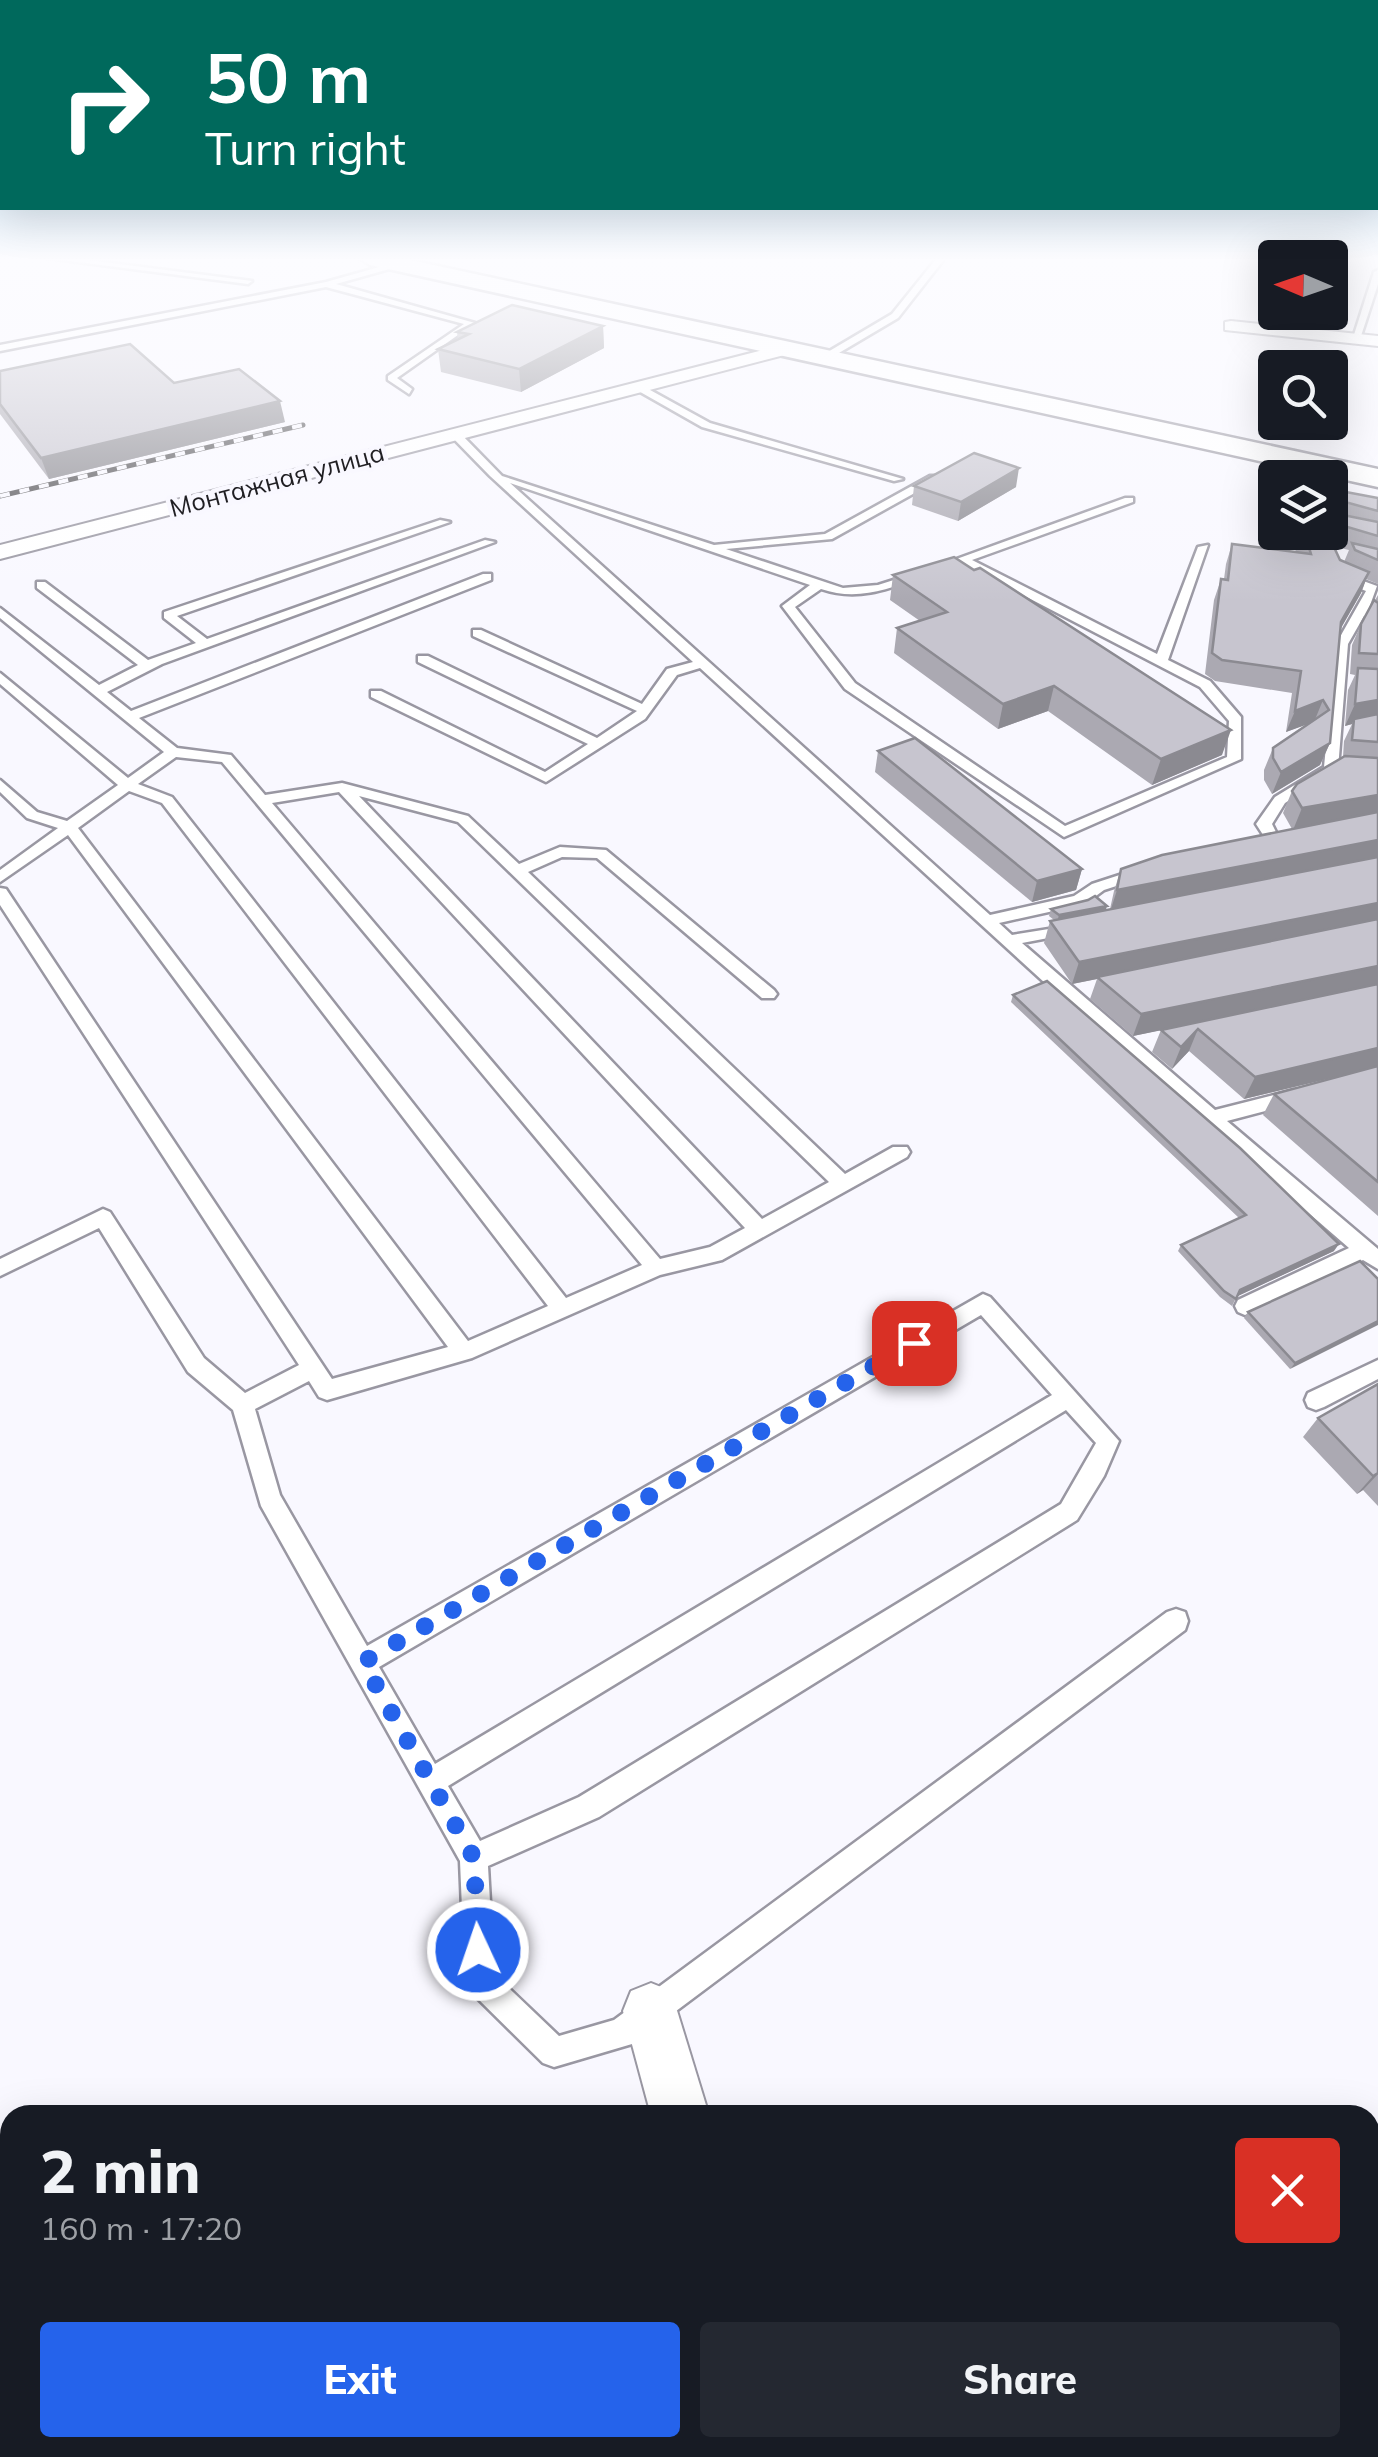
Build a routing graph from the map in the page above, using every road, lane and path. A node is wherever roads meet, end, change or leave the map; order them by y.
1 (399, 373) edge
2 (694, 373) edge
3 (885, 373) edge
4 (638, 387) junction
5 (409, 391) dead end
6 (454, 434) junction
7 (1258, 463) edge
8 (947, 471) edge
9 (494, 474) junction
10 (1378, 478) edge
11 (898, 479) dead end
12 (1348, 481) edge
13 (1129, 500) dead end
14 (444, 522) dead end
15 (489, 542) dead end
16 (707, 546) junction
17 (1204, 547) dead end
18 (1328, 550) edge
19 (0, 552) edge
20 (1329, 553) junction
21 (1345, 557) edge
22 (962, 559) junction
23 (946, 564) edge
24 (929, 570) edge
25 (487, 576) dead end
26 (41, 584) dead end
27 (819, 585) junction
28 (1376, 590) edge
29 (1362, 610) junction
30 (0, 612) edge
31 (1378, 621) edge
32 (477, 632) dead end
33 (206, 644) junction
34 (423, 659) dead end
35 (1160, 661) junction
36 (704, 662) junction
37 (147, 666) junction
38 (0, 677) edge
39 (1338, 682) junction
40 (1356, 683) edge
41 (98, 692) junction
42 (376, 694) dead end
43 (645, 710) junction
44 (129, 717) junction
45 (598, 744) junction
46 (172, 752) junction
47 (0, 784) edge
48 (127, 786) junction
49 (342, 788) junction
50 (261, 800) junction
51 (69, 828) junction
52 (1309, 835) edge
53 (1274, 841) junction
54 (1256, 845) edge
55 (1167, 866) edge
56 (518, 871) junction
57 (0, 877) edge
58 (0, 892) edge
59 (990, 920) junction
60 (1089, 925) edge
61 (1012, 940) junction
62 (1088, 990) edge
63 (768, 994) dead end
64 (1069, 994) junction
65 (1148, 1043) dead end
66 (1130, 1047) junction
67 (1322, 1089) edge
68 (1212, 1118) junction
69 (900, 1152) dead end
70 (842, 1183) junction
71 (759, 1229) junction
72 (1371, 1255) edge
73 (0, 1268) edge
74 (656, 1268) junction
75 (1245, 1306) dead end
76 (563, 1309) junction
77 (464, 1352) junction
78 (313, 1368) junction
79 (1378, 1370) edge
80 (1068, 1398) junction
81 (1316, 1400) dead end
82 (242, 1405) junction
83 (1176, 1621) dead end
84 (363, 1662) junction
85 (431, 1781) junction
86 (474, 1858) junction
87 (650, 2011) junction
88 (677, 2105) edge

1 - 5 lane
2 - 4 street, Монтажная улица
3 - 7 main road
4 - 6 street, Монтажная улица
4 - 11 lane
6 - 9 lane
6 - 19 street, Монтажная улица
8 - 16 lane
9 - 16 lane
9 - 36 lane
10 - 12 main road
13 - 22 lane
14 - 33 lane
15 - 33 lane
16 - 27 lane
17 - 35 lane
18 - 20 lane
20 - 21 lane
20 - 28 lane
22 - 23 lane
22 - 35 lane
24 - 27 lane
25 - 44 lane
26 - 37 lane
27 - 35 lane
28 - 29 lane
29 - 31 lane
29 - 39 lane
30 - 41 lane
32 - 43 lane
33 - 37 lane
34 - 45 lane
36 - 43 lane
36 - 59 lane
37 - 41 lane
38 - 48 lane
39 - 40 lane
39 - 53 lane
41 - 44 lane
42 - 45 lane
43 - 45 lane
44 - 46 lane
46 - 48 lane
46 - 50 lane
47 - 51 lane
48 - 51 lane
48 - 76 lane
49 - 50 lane
49 - 56 lane
49 - 71 lane
50 - 74 lane
51 - 57 lane
51 - 77 lane
52 - 53 lane
53 - 54 lane
55 - 59 lane
56 - 63 lane
56 - 70 lane
58 - 78 lane
59 - 61 lane
60 - 61 lane
61 - 64 lane
62 - 64 lane
64 - 66 lane
65 - 66 lane
66 - 68 lane
67 - 68 lane
68 - 72 lane
69 - 70 lane
70 - 71 lane
71 - 74 lane
72 - 75 lane
73 - 82 lane
74 - 76 lane
76 - 77 lane
77 - 78 lane
78 - 82 lane
79 - 81 lane
80 - 84 lane
80 - 85 lane
80 - 86 lane
82 - 84 lane
83 - 87 lane
84 - 85 lane
85 - 86 lane
86 - 87 lane
87 - 88 street

